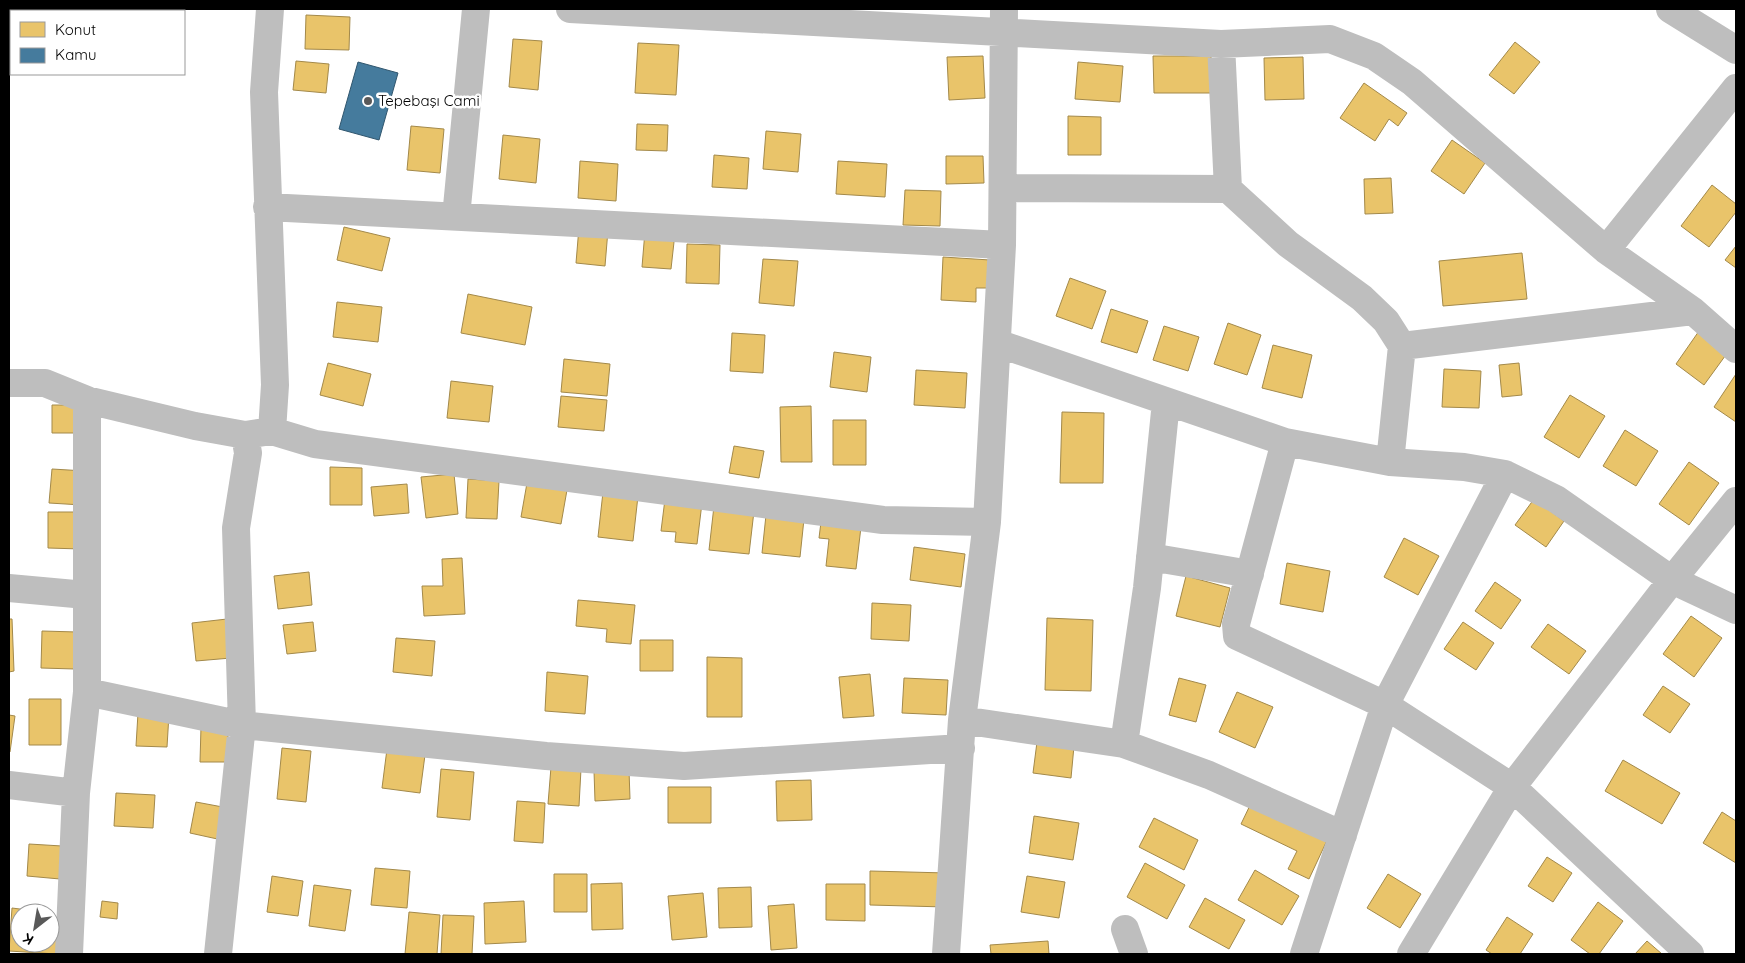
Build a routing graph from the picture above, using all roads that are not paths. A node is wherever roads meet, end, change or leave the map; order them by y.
1 (270, 9) edge
2 (476, 9) edge
3 (570, 9) edge
4 (1670, 9) edge
5 (646, 11) edge
6 (1004, 21) edge
7 (1221, 44) junction
8 (1736, 50) edge
9 (1736, 88) edge
10 (1004, 188) junction
11 (1228, 189) junction
12 (267, 207) junction
13 (456, 217) junction
14 (1002, 245) junction
15 (1606, 250) junction
16 (1692, 311) junction
17 (997, 343) junction
18 (1402, 346) junction
19 (1736, 349) edge
20 (9, 383) edge
21 (87, 400) junction
22 (1166, 402) junction
23 (272, 431) junction
24 (245, 435) junction
25 (1285, 442) junction
26 (1390, 462) junction
27 (1505, 474) junction
28 (1736, 501) edge
29 (987, 522) junction
30 (1150, 557) junction
31 (1250, 574) junction
32 (1672, 580) junction
33 (9, 588) edge
34 (86, 595) junction
35 (1736, 610) edge
36 (87, 692) junction
37 (1385, 705) junction
38 (962, 720) junction
39 (242, 725) junction
40 (1124, 744) junction
41 (962, 748) junction
42 (9, 786) edge
43 (1512, 787) junction
44 (76, 793) junction
45 (1343, 835) junction
46 (69, 954) edge
47 (221, 954) edge
48 (946, 954) edge
49 (1304, 954) edge
50 (1412, 954) edge
51 (1690, 954) edge

1 - 12 street
2 - 13 street
3 - 5 street
4 - 8 street
5 - 6 street
6 - 7 street
6 - 10 street
7 - 11 street
7 - 15 street
9 - 15 street
10 - 11 street
10 - 14 street
11 - 18 street
12 - 13 street
12 - 23 street
13 - 14 street
14 - 17 street
15 - 16 street
16 - 18 street
16 - 19 street
17 - 22 street
17 - 29 street
18 - 26 street
20 - 21 street
21 - 24 street
21 - 34 street
22 - 25 street
22 - 30 street
23 - 24 street
23 - 29 street
24 - 39 street
25 - 26 street
25 - 31 street
26 - 27 street
27 - 32 street
27 - 37 street
28 - 32 street
29 - 38 street
30 - 31 street
30 - 40 street
31 - 37 street
32 - 35 street
32 - 43 street
33 - 34 street
34 - 36 street
36 - 39 street
36 - 44 street
37 - 43 street
37 - 45 street
38 - 40 street
38 - 41 street
39 - 41 street
39 - 47 street
40 - 45 street
41 - 48 street
42 - 44 street
43 - 50 street
43 - 51 street
44 - 46 street
45 - 49 street

